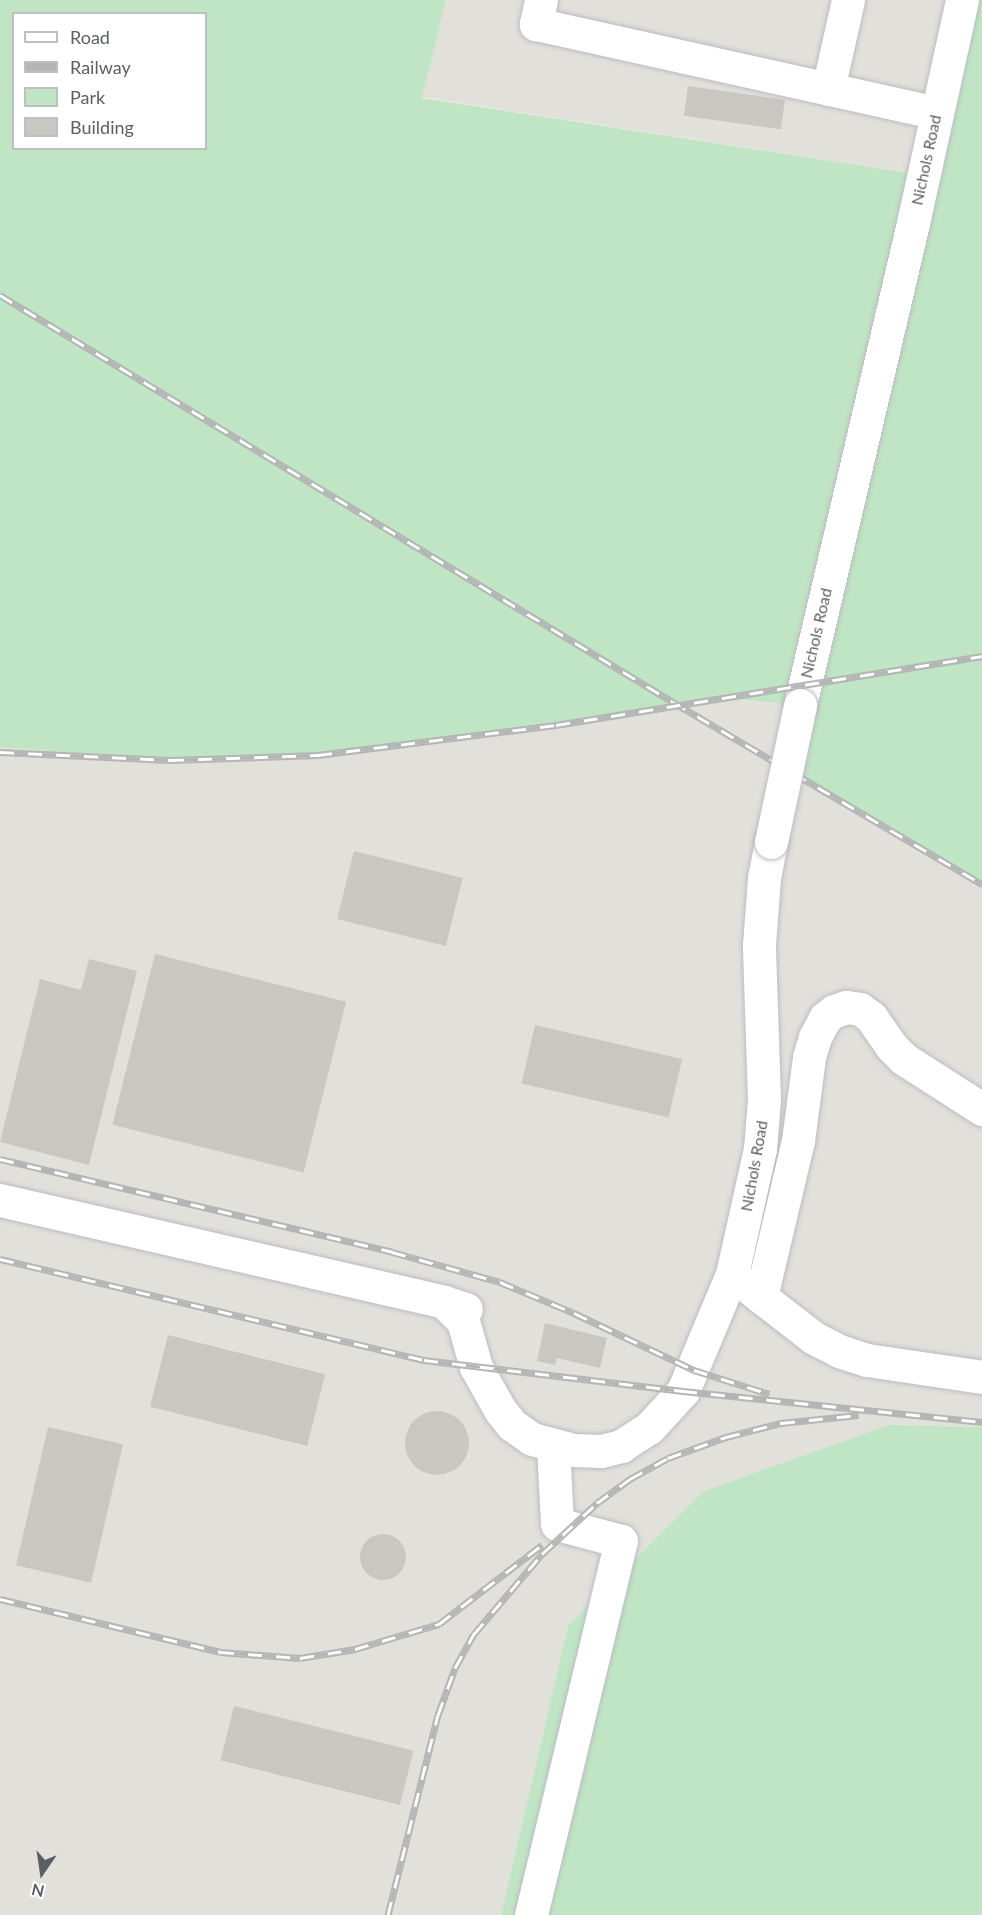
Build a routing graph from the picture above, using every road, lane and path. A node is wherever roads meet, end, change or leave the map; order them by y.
1 (541, 0) edge
2 (848, 0) edge
3 (962, 0) edge
4 (828, 89) junction
5 (936, 113) junction
6 (982, 1109) edge
7 (0, 1200) edge
8 (732, 1274) junction
9 (761, 1297) junction
10 (444, 1302) junction
11 (982, 1377) edge
12 (553, 1446) junction
13 (531, 1915) edge

1 - 4 street
2 - 4 street
3 - 5 street, Nichols Road
4 - 5 street
5 - 8 street, Nichols Road, bridge
6 - 9 street
7 - 10 street
8 - 9 street
8 - 10 street
8 - 12 street, Nichols Road
9 - 11 street
10 - 12 street, Nichols Road
12 - 13 street

